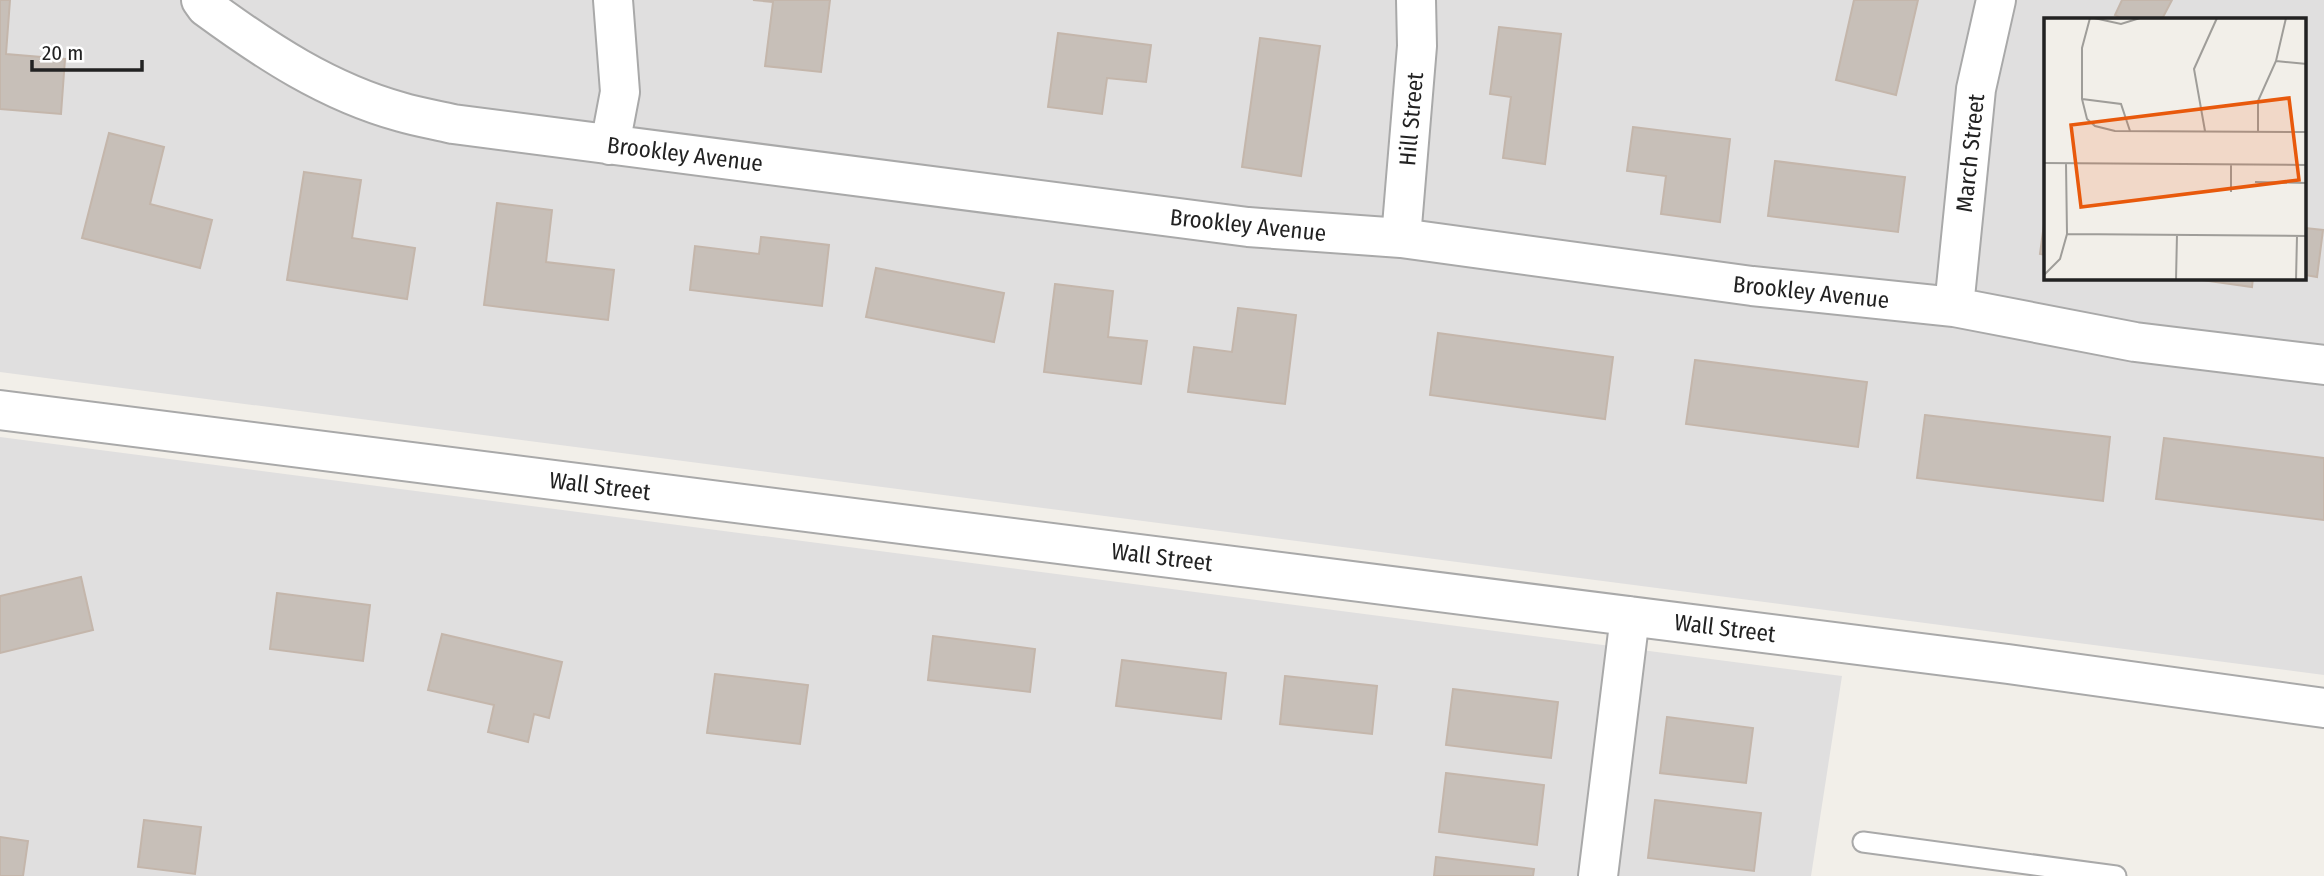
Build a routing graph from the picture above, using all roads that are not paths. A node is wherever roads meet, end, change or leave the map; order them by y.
1 (201, 0) edge
2 (613, 0) edge
3 (1416, 0) edge
4 (1996, 0) edge
5 (610, 145) junction
6 (1401, 238) junction
7 (1954, 307) junction
8 (2324, 365) edge
9 (0, 410) edge
10 (1630, 616) junction
11 (2324, 708) edge
12 (1863, 842) dead end
13 (1598, 876) edge
14 (2116, 876) edge

1 - 5 street, Brookley Avenue
2 - 5 street
3 - 6 street, Hill Street
4 - 7 street, March Street
5 - 6 street, Brookley Avenue
6 - 7 street, Brookley Avenue
7 - 8 street, Brookley Avenue
9 - 10 street, Wall Street
10 - 11 street, Wall Street
10 - 13 street
12 - 14 lane

